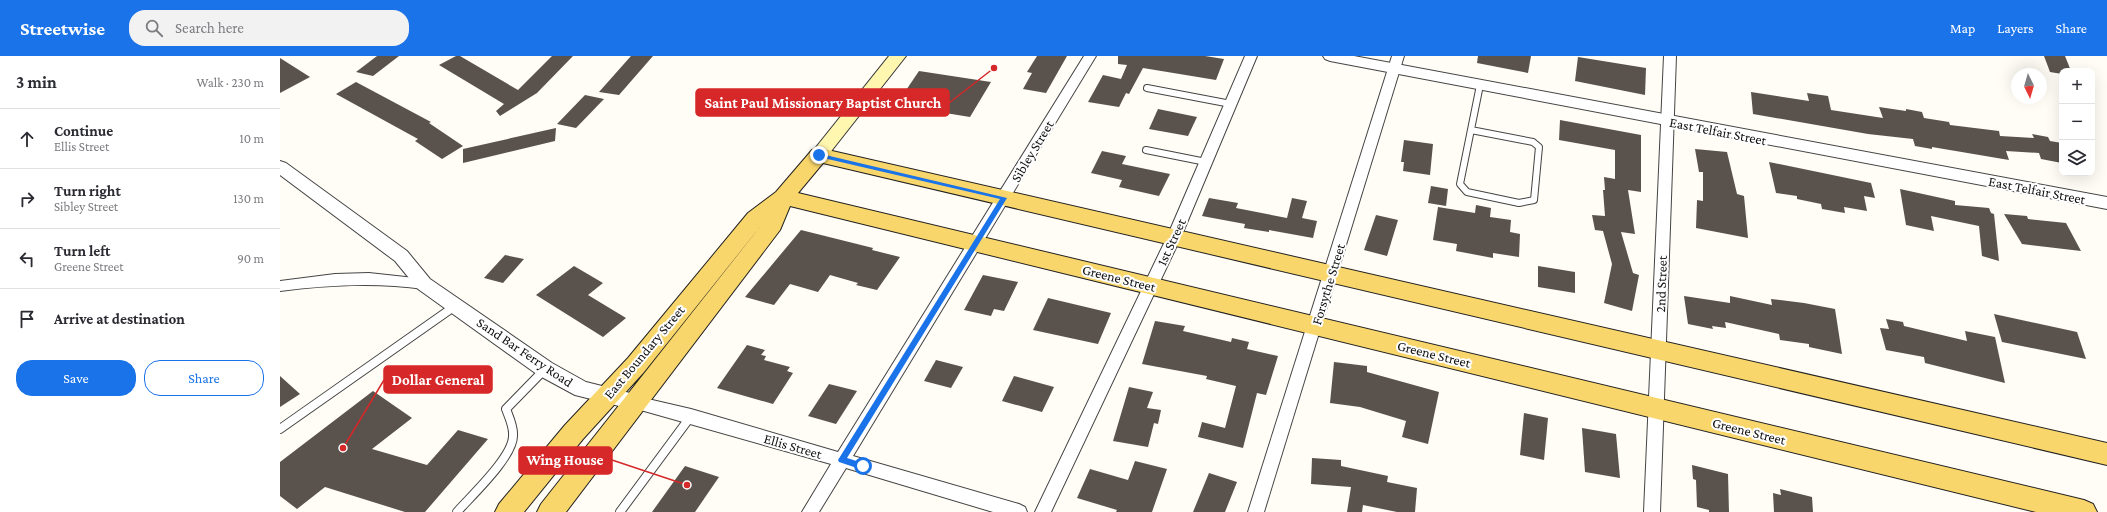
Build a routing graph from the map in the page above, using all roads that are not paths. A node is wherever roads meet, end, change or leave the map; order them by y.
1 (898, 56) edge
2 (1090, 56) edge
3 (1251, 56) edge
4 (1330, 56) edge
5 (1670, 56) edge
6 (1396, 62) edge
7 (1480, 85) junction
8 (1147, 88) dead end
9 (1231, 104) junction
10 (1668, 121) junction
11 (1471, 130) junction
12 (1146, 150) dead end
13 (819, 155) junction
14 (1206, 162) junction
15 (280, 167) edge
16 (784, 196) junction
17 (1004, 198) junction
18 (2107, 203) edge
19 (1174, 237) junction
20 (975, 243) junction
21 (1331, 273) junction
22 (424, 284) junction
23 (280, 286) edge
24 (1151, 286) junction
25 (456, 306) junction
26 (1316, 324) junction
27 (1658, 350) junction
28 (546, 369) junction
29 (608, 396) junction
30 (635, 402) junction
31 (1656, 408) junction
32 (691, 416) junction
33 (280, 429) edge
34 (2107, 454) edge
35 (842, 460) junction
36 (457, 512) edge
37 (508, 512) edge
38 (550, 512) edge
39 (620, 512) edge
40 (810, 512) edge
41 (1019, 512) edge
42 (1043, 512) edge
43 (1256, 512) edge
44 (1652, 512) edge
45 (2084, 512) edge

1 - 13 main road, East Boundary Street
2 - 17 street, Sibley Street
3 - 9 street, 1st Street
4 - 6 street, East Telfair Street
5 - 10 street, 2nd Street
6 - 7 street, East Telfair Street
6 - 21 street, Forsythe Street
7 - 10 street, East Telfair Street
7 - 11 lane
8 - 9 lane
9 - 14 street, 1st Street
10 - 18 street, East Telfair Street
10 - 27 street, 2nd Street
11 - 11 lane
12 - 14 lane
13 - 16 main road, East Boundary Street
13 - 17 main road
14 - 19 street, 1st Street
15 - 22 street, Sand Bar Ferry Road
16 - 20 main road, Greene Street
16 - 29 main road, East Boundary Street
16 - 30 main road, East Boundary Street
17 - 19 main road
17 - 20 street, Sibley Street
19 - 21 main road
19 - 24 street, 1st Street
20 - 24 main road, Greene Street
20 - 35 street, Sibley Street
21 - 26 street, Forsythe Street
21 - 27 main road
22 - 23 street
22 - 25 street, Sand Bar Ferry Road
24 - 26 main road, Greene Street
24 - 42 street, 1st Street
25 - 28 street, Sand Bar Ferry Road
25 - 33 lane
26 - 31 main road, Greene Street
26 - 43 street, Forsythe Street
27 - 31 street, 2nd Street
27 - 34 main road
28 - 29 street, Sand Bar Ferry Road
28 - 36 lane
29 - 30 street, Sand Bar Ferry Road
29 - 37 main road, East Boundary Street
30 - 32 street, Ellis Street
30 - 38 main road, East Boundary Street
31 - 44 street, 2nd Street
31 - 45 main road, Greene Street
32 - 35 street, Ellis Street
32 - 39 lane
35 - 40 street, Sibley Street
35 - 41 street, Ellis Street

